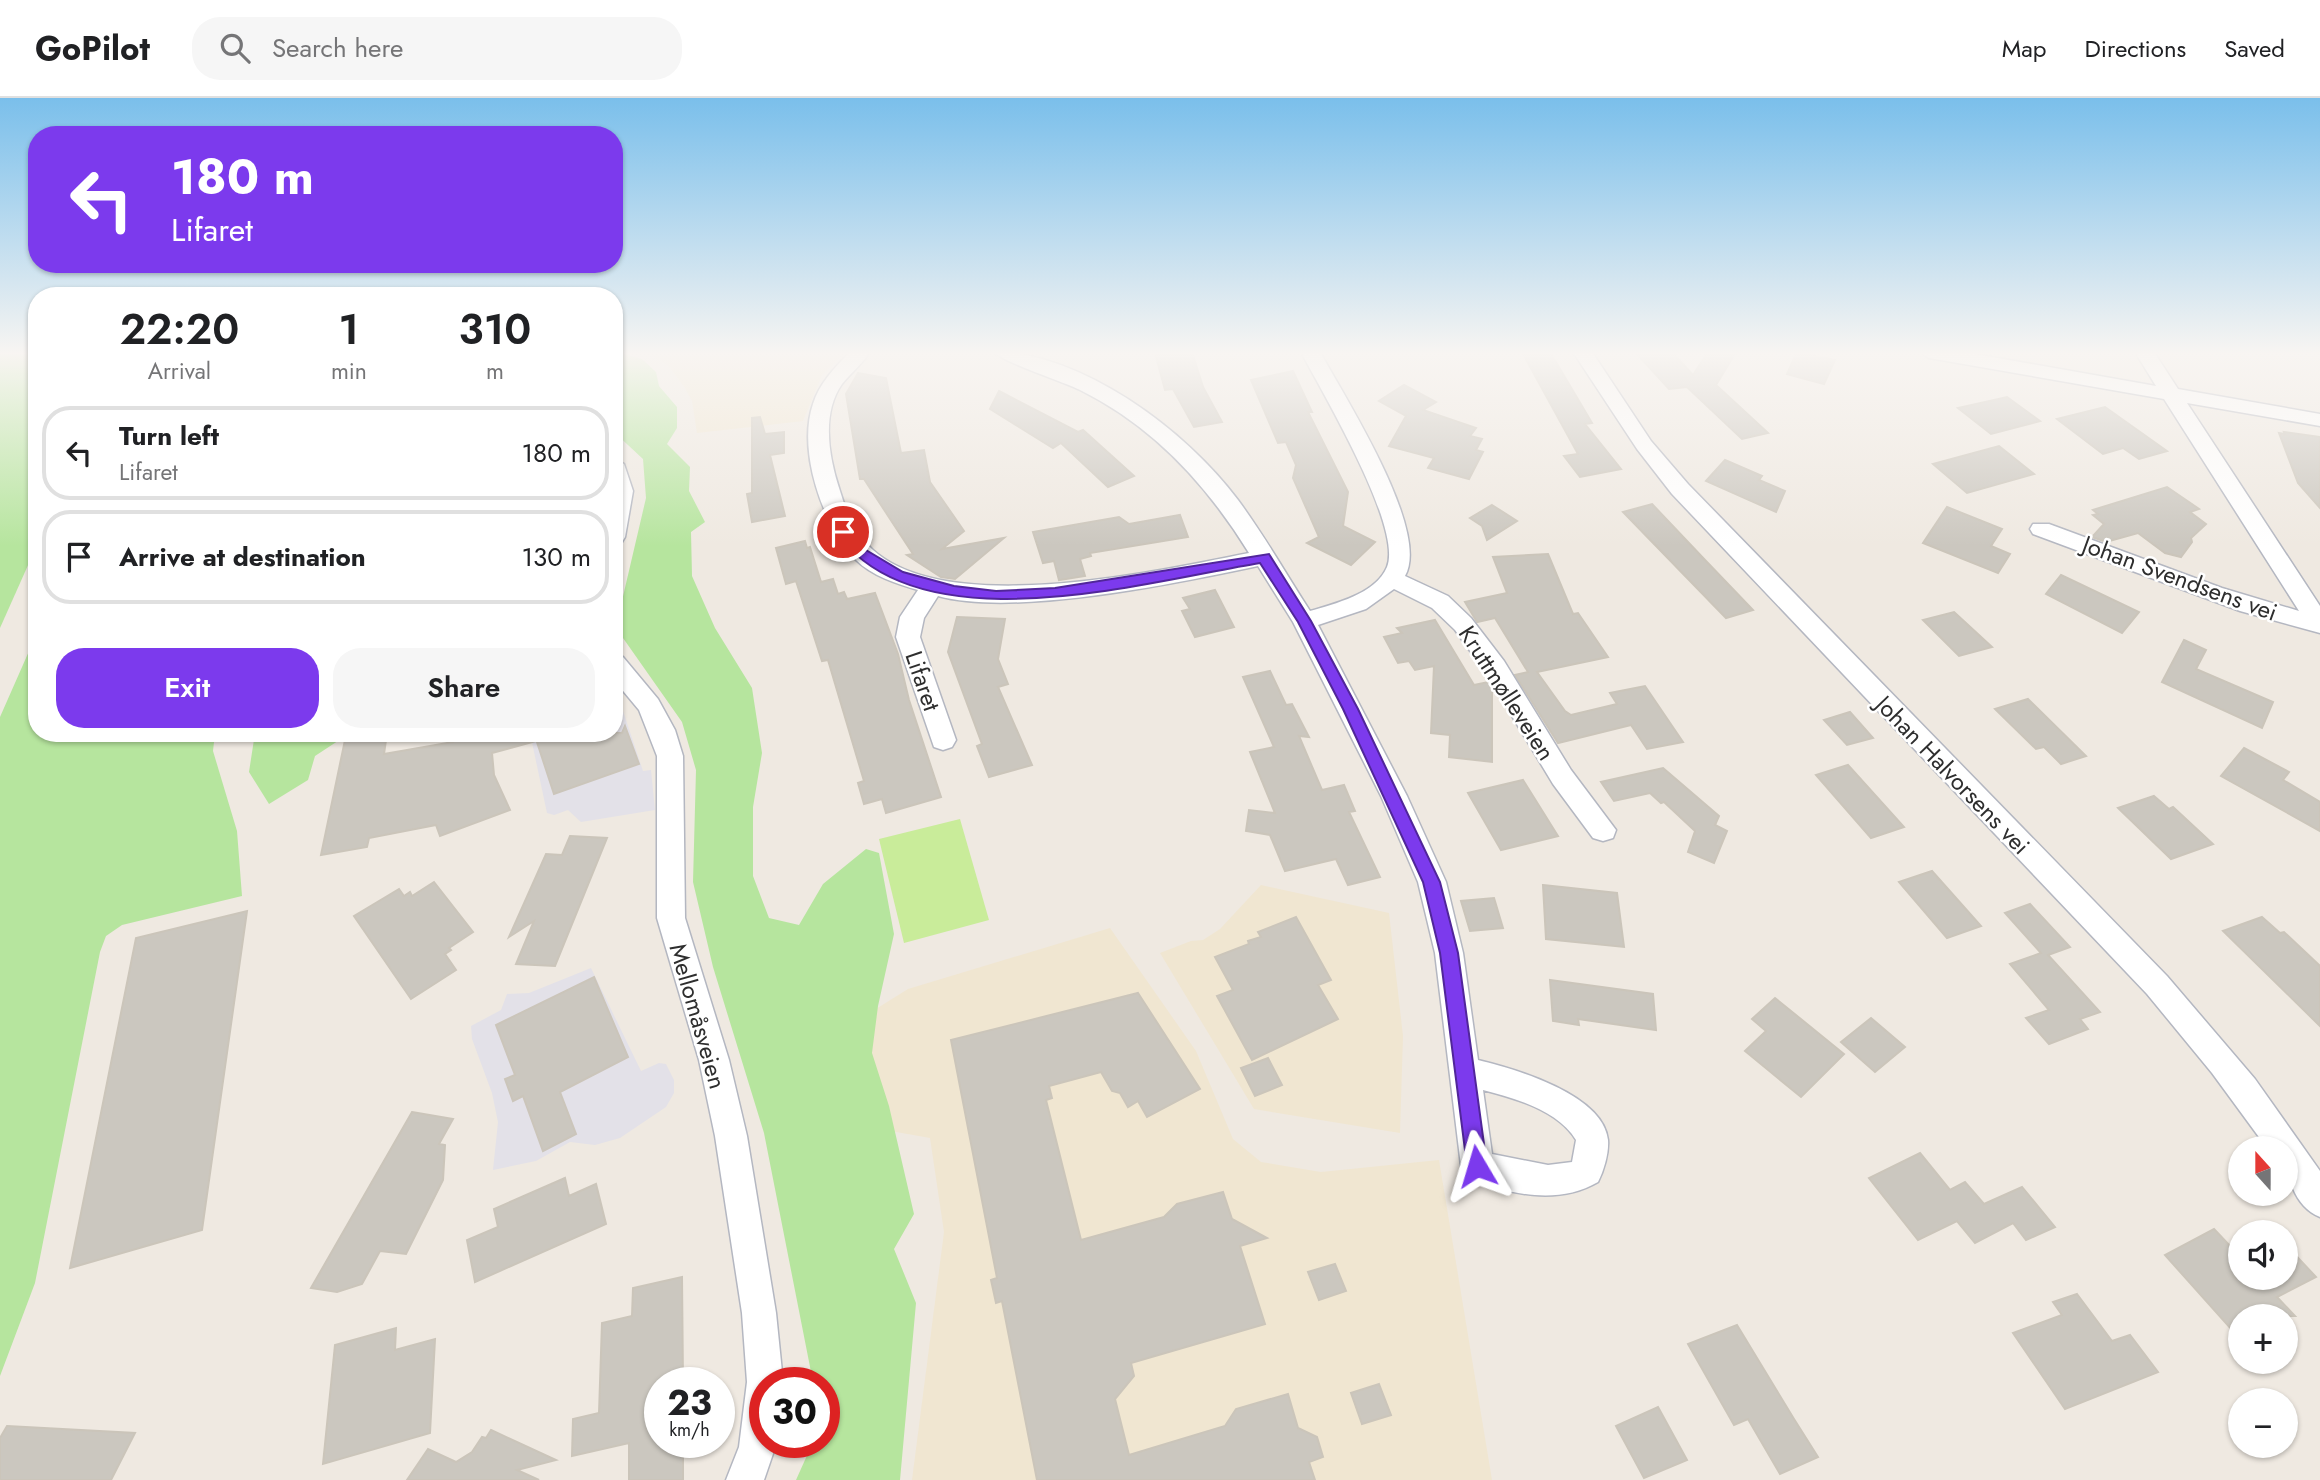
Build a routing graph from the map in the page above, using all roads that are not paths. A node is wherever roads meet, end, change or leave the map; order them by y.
1 (820, 416) edge
2 (1136, 416) edge
3 (1342, 416) edge
4 (1625, 416) edge
5 (2188, 416) edge
6 (2296, 416) edge
7 (2320, 421) edge
8 (2041, 529) dead end
9 (1264, 557) junction
10 (1392, 579) junction
11 (933, 586) junction
12 (1304, 621) junction
13 (2320, 625) edge
14 (623, 674) edge
15 (943, 740) dead end
16 (1603, 830) dead end
17 (1465, 1072) junction
18 (2320, 1201) edge
19 (764, 1367) edge
20 (754, 1458) edge
21 (746, 1480) edge

1 - 11 street
2 - 9 street
3 - 10 street
4 - 18 street, Johan Halvorsens vei
5 - 13 street, Johan Svendsens vei
6 - 7 street
8 - 13 street, Johan Svendsens vei
9 - 11 street
9 - 12 street
10 - 12 street
10 - 16 street, Kruttmølleveien
11 - 15 street, Lifaret
12 - 17 street
14 - 19 street, Mellomåsveien
17 - 17 street
20 - 21 street, Mellomåsveien

